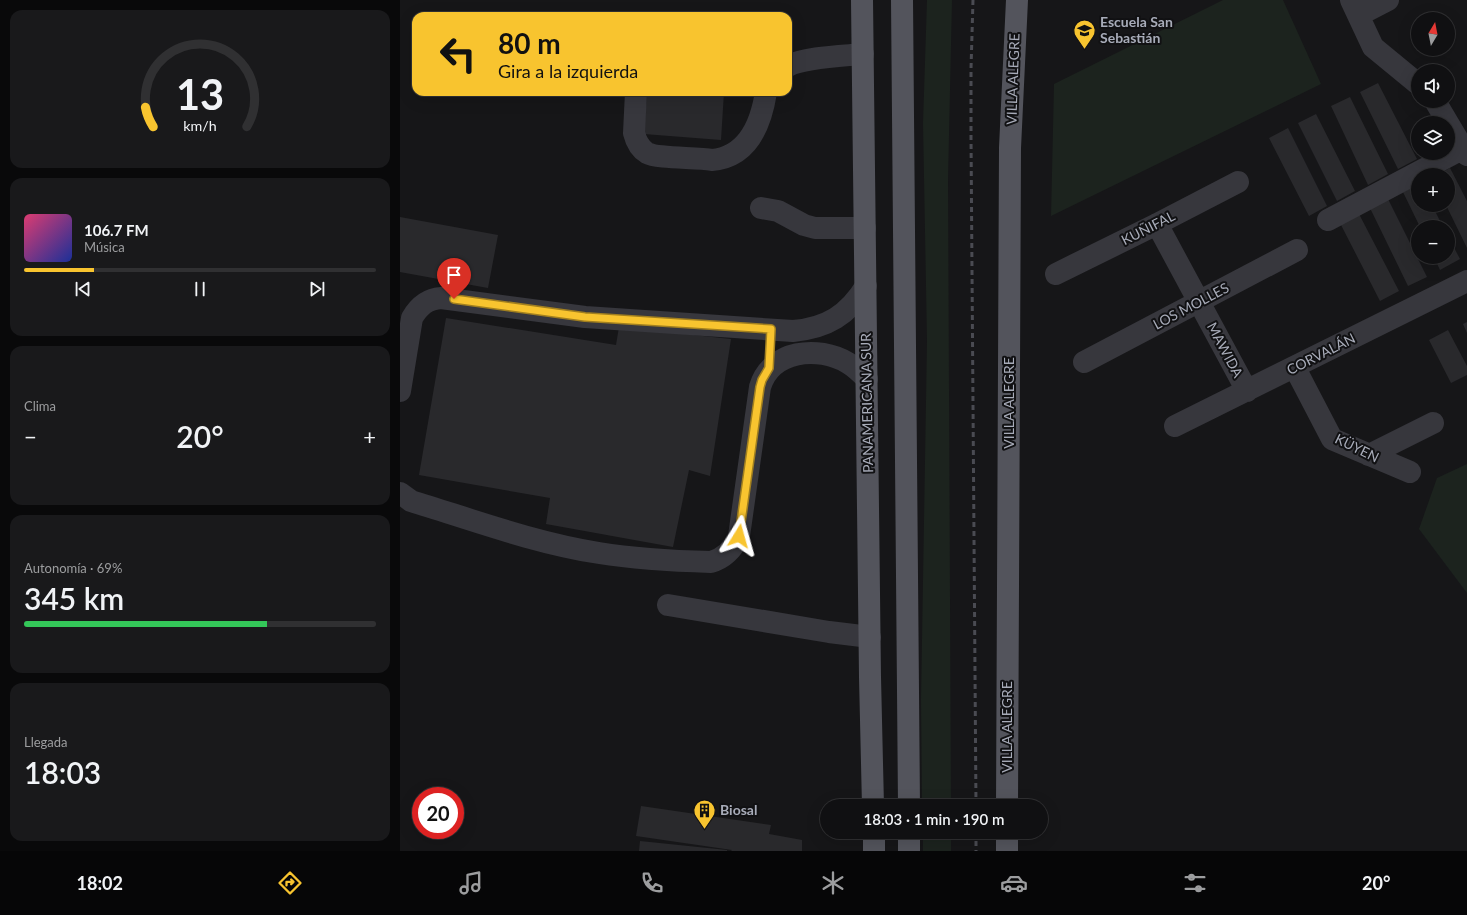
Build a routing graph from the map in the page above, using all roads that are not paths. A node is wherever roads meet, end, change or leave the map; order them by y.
1 (862, 0) edge
2 (902, 0) edge
3 (1017, 0) edge
4 (1388, 0) edge
5 (1355, 7) edge
6 (863, 54) junction
7 (792, 64) edge
8 (1411, 78) edge
9 (636, 96) edge
10 (765, 96) edge
11 (1439, 108) edge
12 (1465, 151) edge
13 (1238, 182) dead end
14 (761, 208) dead end
15 (1328, 220) dead end
16 (1157, 224) junction
17 (865, 228) junction
18 (1297, 250) dead end
19 (1056, 274) dead end
20 (1467, 282) edge
21 (866, 286) junction
22 (1199, 302) junction
23 (771, 329) junction
24 (1084, 362) dead end
25 (769, 368) junction
26 (1295, 368) junction
27 (867, 379) junction
28 (400, 391) edge
29 (1247, 391) junction
30 (1433, 423) dead end
31 (1175, 426) dead end
32 (1369, 455) junction
33 (1410, 472) dead end
34 (400, 493) edge
35 (668, 605) dead end
36 (870, 638) junction
37 (873, 799) edge
38 (909, 799) edge
39 (1007, 799) edge
40 (874, 839) edge
41 (909, 839) edge
42 (1007, 839) edge
43 (874, 851) edge
44 (909, 851) edge
45 (1007, 851) edge

1 - 6 main road, PANAMERICANA SUR
2 - 38 main road
3 - 39 main road, VILLA ALEGRE
4 - 5 street
5 - 8 street
6 - 7 street
6 - 17 main road, PANAMERICANA SUR
9 - 10 street
11 - 12 street
12 - 15 street
13 - 16 street, KUÑIFAL
14 - 17 street
16 - 19 street, KUÑIFAL
16 - 22 street, MAWIDA
17 - 21 main road, PANAMERICANA SUR
18 - 22 street, LOS MOLLES
20 - 26 street, CORVALÁN
21 - 23 street
21 - 27 main road, PANAMERICANA SUR
22 - 24 street, LOS MOLLES
22 - 29 street, MAWIDA
23 - 25 street
23 - 28 street
25 - 27 street
25 - 34 street
26 - 29 street, CORVALÁN
26 - 32 street, KÜYEN
27 - 36 main road, PANAMERICANA SUR
29 - 31 street, CORVALÁN
30 - 32 street
32 - 33 street, KÜYEN
35 - 36 street
36 - 37 main road, PANAMERICANA SUR
40 - 43 main road
41 - 44 main road
42 - 45 main road

